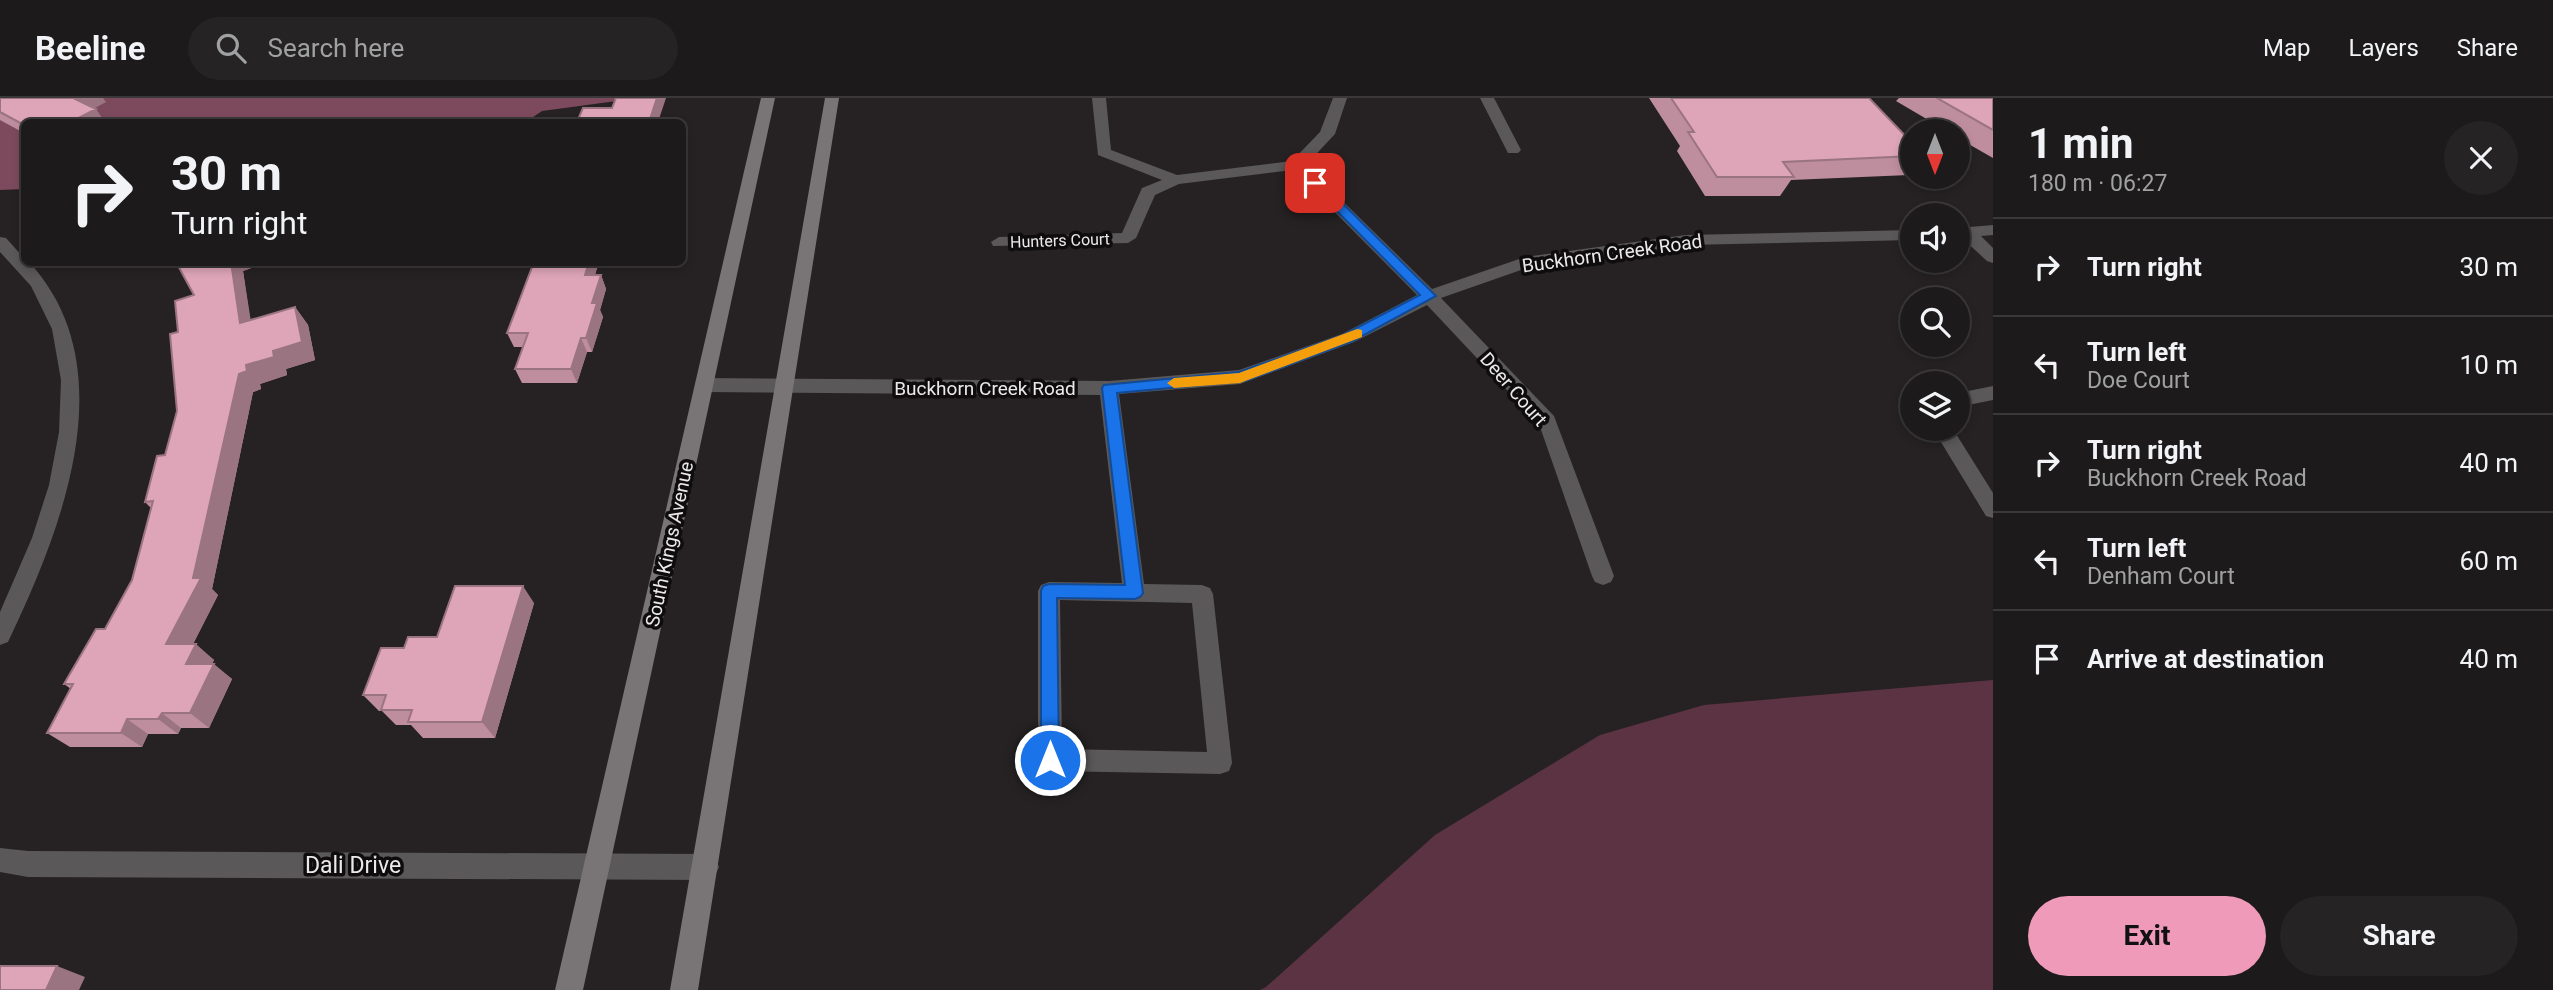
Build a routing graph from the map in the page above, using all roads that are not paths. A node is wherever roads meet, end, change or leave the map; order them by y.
1 (768, 98) edge
2 (832, 98) edge
3 (1099, 98) edge
4 (1340, 98) edge
5 (1486, 98) edge
6 (1513, 150) dead end
7 (1297, 165) junction
8 (1176, 180) junction
9 (1993, 230) edge
10 (1970, 232) edge
11 (1900, 235) edge
12 (1970, 239) edge
13 (0, 242) edge
14 (999, 242) dead end
15 (1993, 257) edge
16 (21, 262) edge
17 (26, 266) edge
18 (1429, 296) junction
19 (704, 385) junction
20 (784, 387) junction
21 (1109, 388) junction
22 (1993, 393) edge
23 (1970, 398) edge
24 (1950, 441) edge
25 (1993, 510) edge
26 (1603, 576) dead end
27 (1135, 593) junction
28 (0, 635) edge
29 (0, 860) edge
30 (597, 866) junction
31 (706, 867) junction
32 (569, 990) edge
33 (684, 990) edge

1 - 19 main road, South Kings Avenue
2 - 20 main road
3 - 8 street
4 - 7 street
5 - 6 street
7 - 8 street, Hunters Court
7 - 18 street, Deer Court
8 - 14 street, Hunters Court
9 - 10 street
11 - 18 street, Buckhorn Creek Road
12 - 15 street
13 - 16 street
17 - 28 street
18 - 21 street, Buckhorn Creek Road
18 - 26 street, Deer Court
19 - 20 street, Buckhorn Creek Road
19 - 30 main road, South Kings Avenue
20 - 21 street, Buckhorn Creek Road
20 - 31 main road
21 - 27 street
22 - 23 street
24 - 25 street
27 - 27 street
29 - 30 street, Dali Drive
30 - 31 street, Dali Drive
30 - 32 main road, South Kings Avenue
31 - 33 main road

